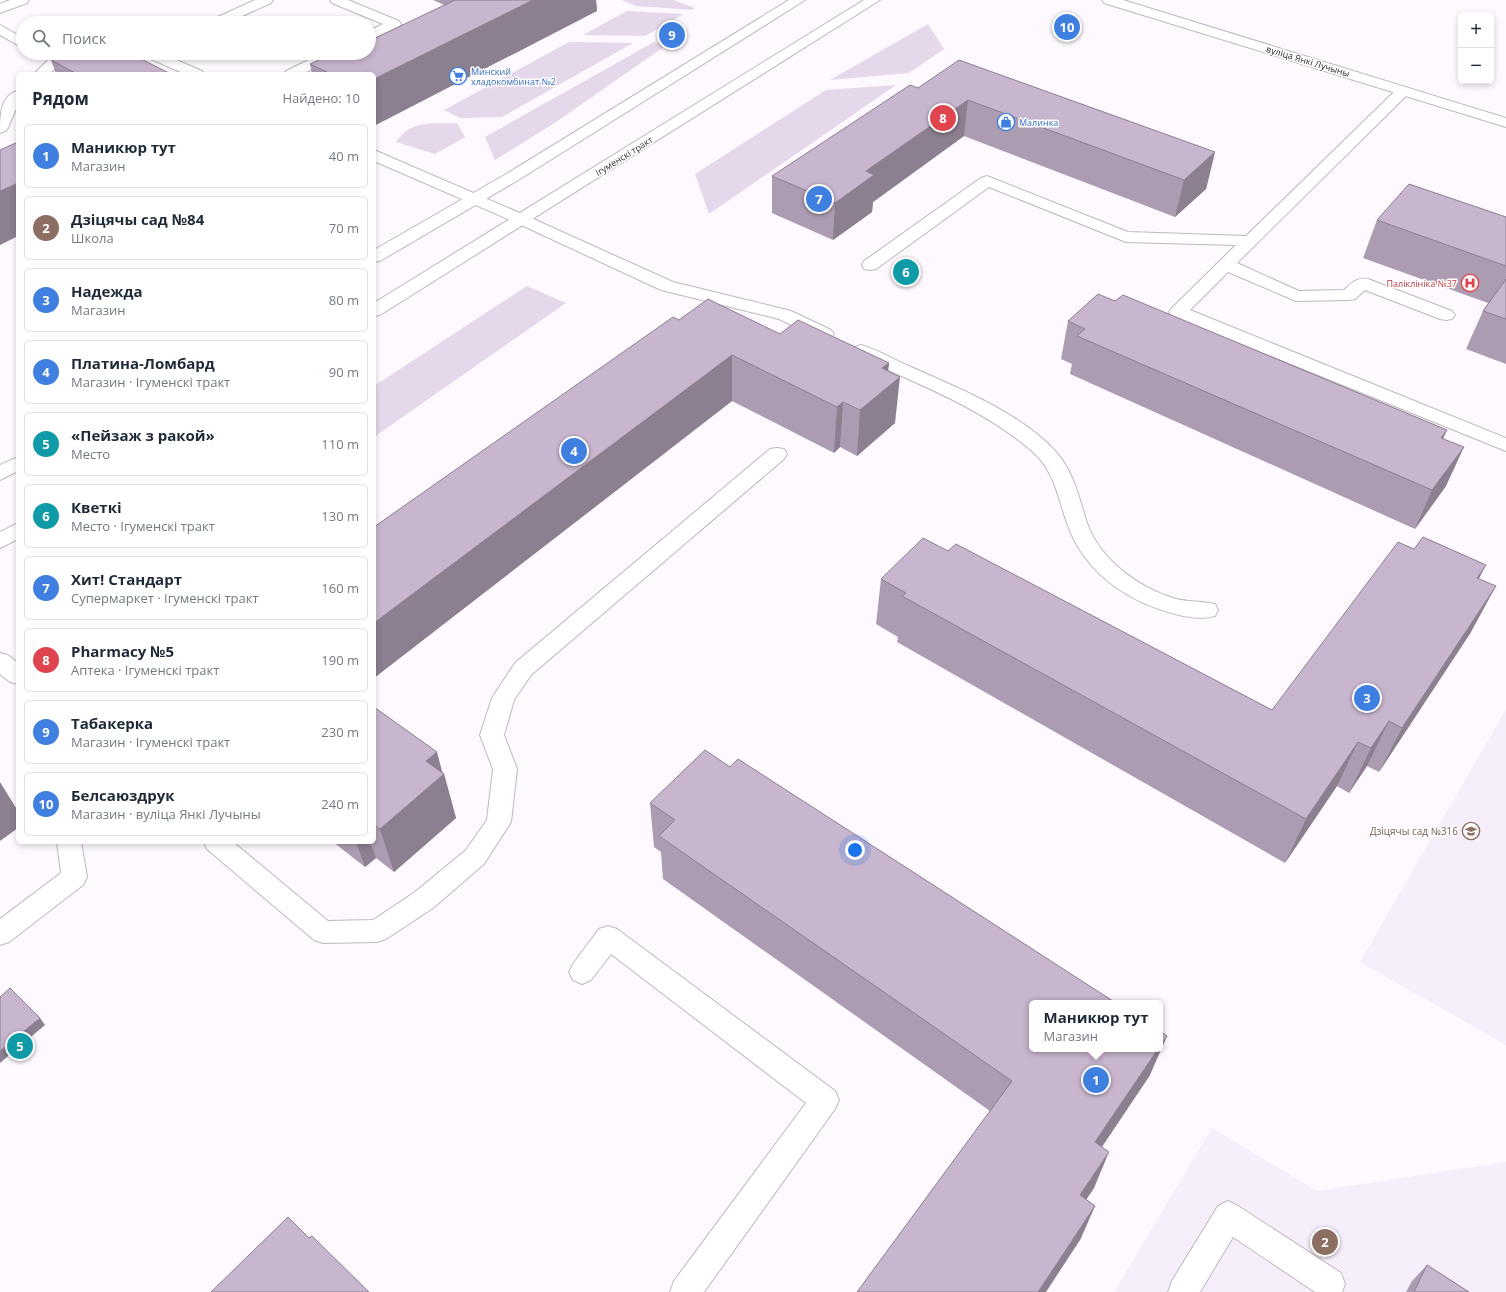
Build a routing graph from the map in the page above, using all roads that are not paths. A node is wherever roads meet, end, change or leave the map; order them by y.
1 (22, 0) edge
2 (266, 0) edge
3 (337, 0) edge
4 (798, 0) edge
5 (873, 0) edge
6 (1109, 0) edge
7 (0, 9) edge
8 (231, 16) edge
9 (375, 16) edge
10 (376, 16) edge
11 (0, 29) edge
12 (376, 33) edge
13 (16, 39) edge
14 (50, 60) edge
15 (65, 60) edge
16 (168, 60) edge
17 (320, 60) edge
18 (54, 62) junction
19 (43, 72) edge
20 (193, 72) edge
21 (295, 72) edge
22 (1403, 91) junction
23 (16, 97) edge
24 (1506, 123) edge
25 (0, 128) edge
26 (376, 156) edge
27 (476, 198) junction
28 (523, 220) junction
29 (1251, 241) junction
30 (376, 256) edge
31 (870, 265) dead end
32 (1227, 265) junction
33 (376, 310) edge
34 (1446, 315) dead end
35 (1506, 445) edge
36 (777, 454) dead end
37 (16, 464) edge
38 (0, 473) edge
39 (16, 531) edge
40 (0, 541) edge
41 (1207, 610) dead end
42 (0, 661) edge
43 (16, 674) edge
44 (69, 844) edge
45 (218, 844) edge
46 (0, 934) edge
47 (582, 972) dead end
48 (1330, 1284) dead end
49 (685, 1292) edge
50 (1183, 1292) edge

1 - 7 main road
2 - 8 main road
3 - 9 main road
4 - 27 main road
5 - 28 main road, Ігуменскі тракт
6 - 22 main road, вуліца Янкі Лучыны
10 - 12 main road
11 - 13 main road
14 - 18 main road
15 - 18 main road
16 - 20 main road
17 - 21 main road
18 - 19 main road
22 - 24 main road, вуліца Янкі Лучыны
22 - 29 main road
23 - 25 main road
26 - 27 main road
27 - 28 main road
27 - 30 main road
28 - 33 main road, Ігуменскі тракт
28 - 41 main road
29 - 31 main road
29 - 32 main road
32 - 34 main road
32 - 35 main road
36 - 45 main road
37 - 38 main road
39 - 40 main road
42 - 43 main road
44 - 46 main road
47 - 49 main road
48 - 50 main road

